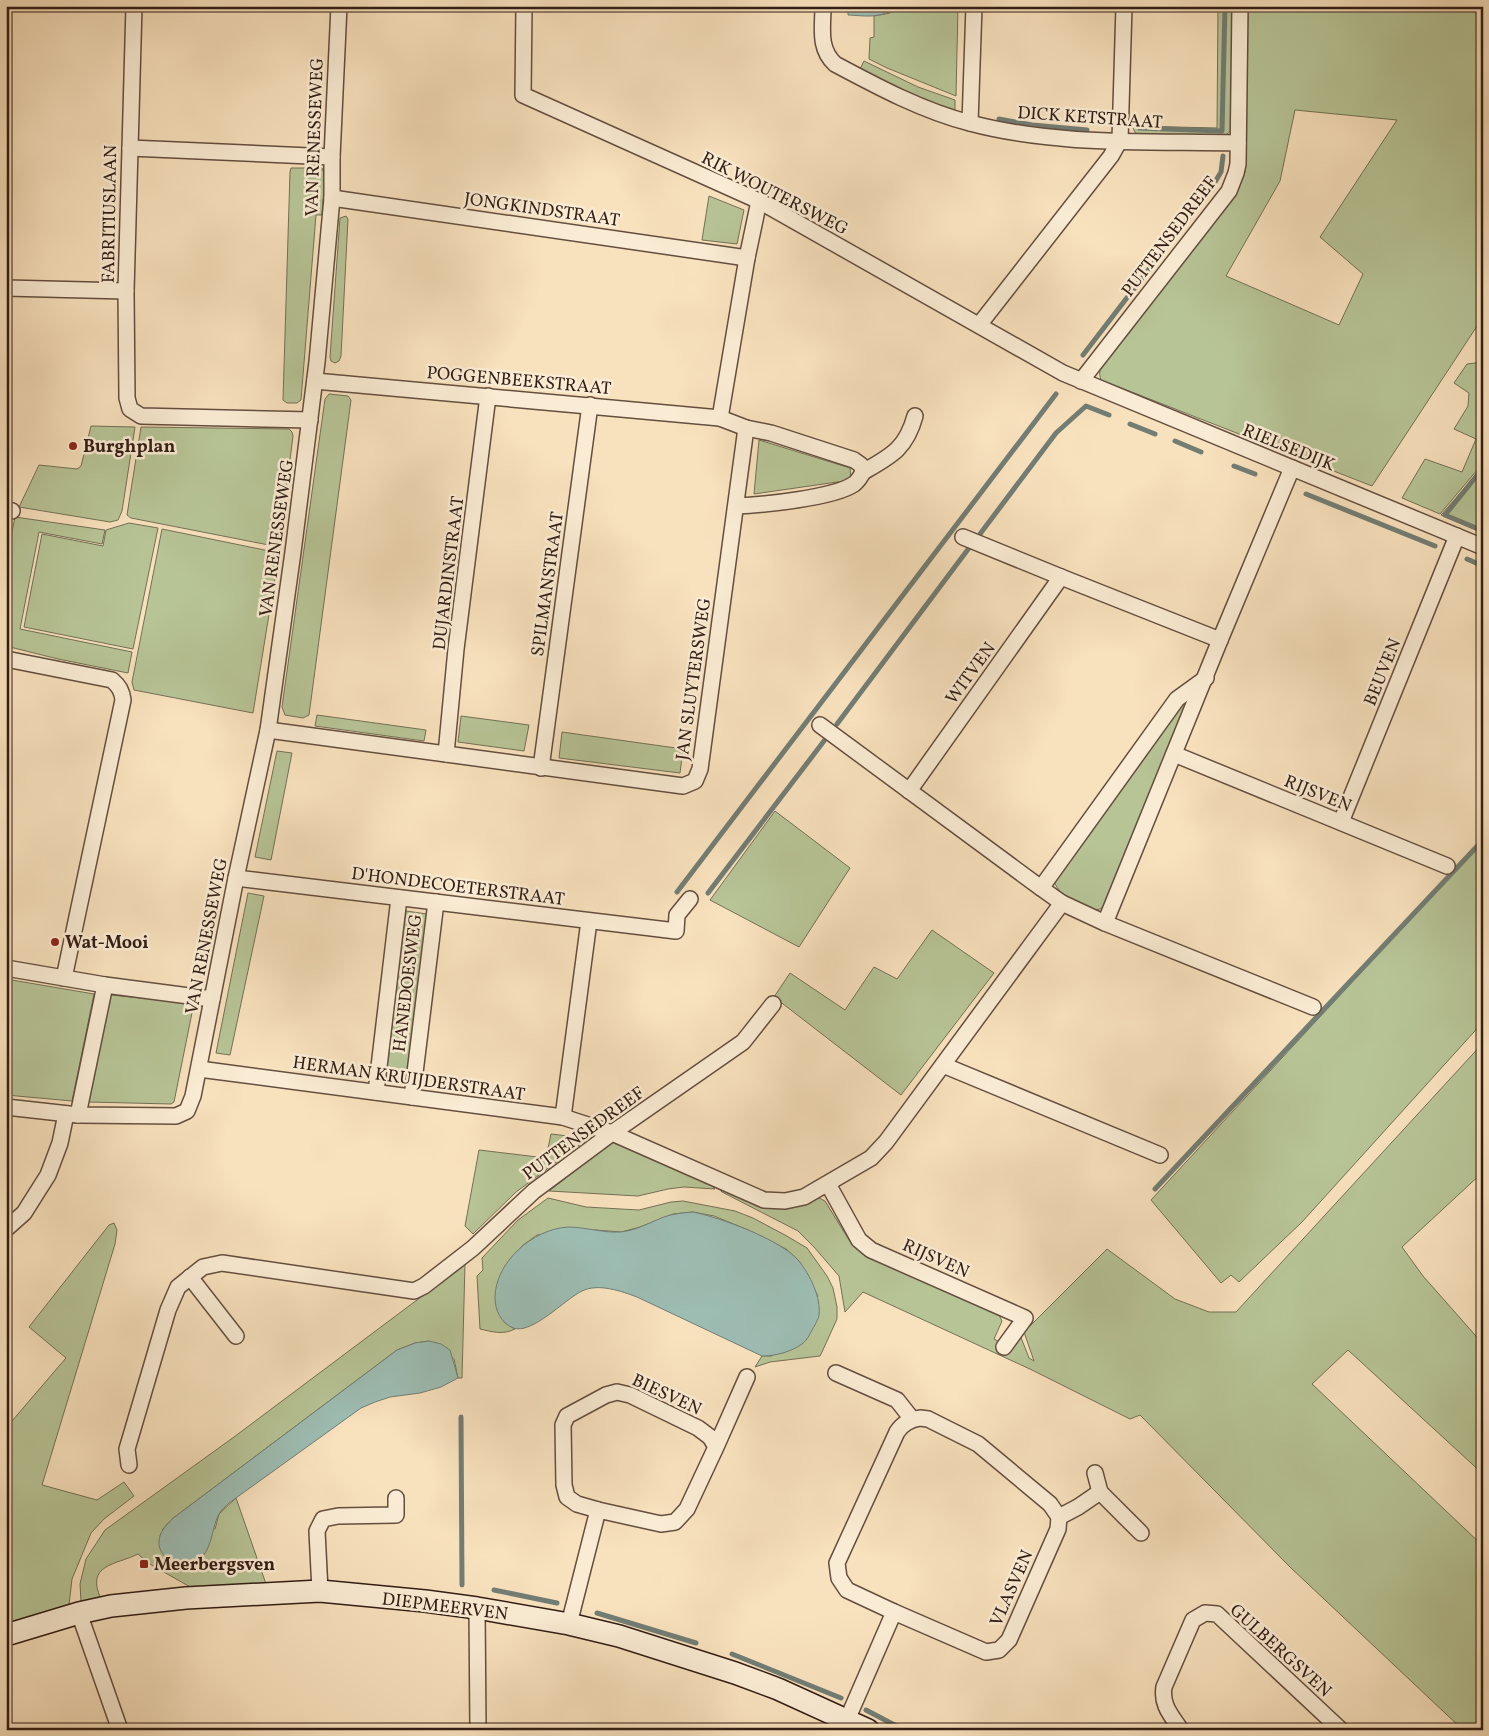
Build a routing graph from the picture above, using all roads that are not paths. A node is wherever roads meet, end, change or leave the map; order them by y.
1 (134, 6) edge
2 (339, 6) edge
3 (524, 6) edge
4 (823, 6) edge
5 (974, 6) edge
6 (1124, 6) edge
7 (1240, 6) edge
8 (970, 123) junction
9 (1120, 140) junction
10 (1238, 142) junction
11 (130, 148) junction
12 (332, 158) junction
13 (332, 198) junction
14 (759, 201) junction
15 (747, 258) junction
16 (6, 288) edge
17 (126, 291) junction
18 (979, 324) junction
19 (315, 381) junction
20 (1081, 381) junction
21 (488, 396) junction
22 (590, 405) junction
23 (915, 416) dead end
24 (720, 418) junction
25 (310, 420) junction
26 (746, 428) junction
27 (1292, 468) junction
28 (863, 472) junction
29 (736, 506) junction
30 (1458, 536) junction
31 (963, 537) dead end
32 (1483, 547) edge
33 (1061, 577) junction
34 (1220, 640) junction
35 (6, 659) edge
36 (1206, 678) junction
37 (820, 725) dead end
38 (268, 730) junction
39 (446, 754) junction
40 (1174, 754) junction
41 (542, 768) junction
42 (909, 791) junction
43 (1341, 822) junction
44 (1447, 866) dead end
45 (236, 878) junction
46 (1041, 888) junction
47 (399, 898) junction
48 (690, 899) dead end
49 (436, 902) junction
50 (1062, 903) junction
51 (589, 921) junction
52 (1106, 923) junction
53 (6, 968) edge
54 (64, 978) junction
55 (105, 985) junction
56 (212, 999) junction
57 (773, 1004) dead end
58 (1314, 1007) dead end
59 (943, 1065) junction
60 (199, 1069) junction
61 (376, 1092) junction
62 (412, 1097) junction
63 (6, 1107) edge
64 (72, 1114) junction
65 (563, 1117) junction
66 (612, 1133) junction
67 (1160, 1155) dead end
68 (828, 1184) junction
69 (6, 1229) edge
70 (190, 1277) junction
71 (236, 1336) dead end
72 (1004, 1347) dead end
73 (836, 1373) dead end
74 (748, 1378) dead end
75 (912, 1419) junction
76 (716, 1446) junction
77 (128, 1465) dead end
78 (1095, 1473) dead end
79 (1100, 1492) junction
80 (396, 1498) dead end
81 (598, 1510) junction
82 (1059, 1516) junction
83 (1141, 1532) dead end
84 (320, 1592) junction
85 (477, 1608) junction
86 (894, 1612) junction
87 (79, 1613) junction
88 (569, 1624) junction
89 (6, 1635) edge
90 (847, 1720) junction
91 (120, 1730) edge
92 (478, 1730) edge
93 (868, 1730) edge
94 (1181, 1730) edge
95 (1341, 1730) edge

1 - 11 street, FABRITIUSLAAN
2 - 12 street, VAN RENESSEWEG
3 - 14 street, RIK WOUTERSWEG
4 - 8 street, DICK KETSTRAAT
5 - 8 street
6 - 9 street
7 - 10 street, PUTTENSEDREEF
8 - 9 street, DICK KETSTRAAT
9 - 10 street, DICK KETSTRAAT
9 - 18 street
10 - 20 street, PUTTENSEDREEF
11 - 12 street
11 - 17 street, FABRITIUSLAAN
12 - 13 street, VAN RENESSEWEG
13 - 15 street, JONGKINDSTRAAT
13 - 19 street, VAN RENESSEWEG
14 - 15 street
14 - 18 street, RIK WOUTERSWEG
15 - 24 street
16 - 17 street
17 - 25 street, FABRITIUSLAAN
18 - 20 street, RIK WOUTERSWEG
19 - 21 street, POGGENBEEKSTRAAT
19 - 25 street, VAN RENESSEWEG
20 - 27 street, RIELSEDIJK
21 - 22 street, POGGENBEEKSTRAAT
21 - 39 street, DUJARDINSTRAAT
22 - 24 street, POGGENBEEKSTRAAT
22 - 41 street, SPILMANSTRAAT
23 - 28 street
24 - 26 street
25 - 38 street, VAN RENESSEWEG
26 - 28 street
26 - 29 street, JAN SLUYTERSWEG
27 - 30 street, RIELSEDIJK
27 - 34 street
28 - 29 street
29 - 41 street, JAN SLUYTERSWEG
30 - 32 street, RIELSEDIJK
30 - 43 street, BEUVEN
31 - 33 street
33 - 34 street
33 - 42 street, WITVEN
34 - 36 street
35 - 54 street
36 - 40 street
36 - 46 street
37 - 42 street
38 - 39 street, JAN SLUYTERSWEG
38 - 45 street, VAN RENESSEWEG
39 - 41 street, JAN SLUYTERSWEG
40 - 43 street, RIJSVEN
40 - 52 street
42 - 46 street
43 - 44 street, RIJSVEN
45 - 47 street, D'HONDECOETERSTRAAT
45 - 56 street, VAN RENESSEWEG
46 - 50 street
47 - 49 street, D'HONDECOETERSTRAAT
47 - 61 street, HANEDOESWEG
48 - 51 street, D'HONDECOETERSTRAAT
49 - 51 street, D'HONDECOETERSTRAAT
49 - 62 street, HANEDOESWEG
50 - 52 street
50 - 59 street
51 - 65 street
52 - 58 street
53 - 54 street
54 - 55 street
55 - 56 street
55 - 64 street
56 - 60 street, VAN RENESSEWEG
57 - 66 street, PUTTENSEDREEF
59 - 67 street
59 - 68 street
60 - 61 street, HERMAN KRUIJDERSTRAAT
60 - 64 street, VAN RENESSEWEG
61 - 62 street, HERMAN KRUIJDERSTRAAT
62 - 65 street, HERMAN KRUIJDERSTRAAT
63 - 64 street, VAN RENESSEWEG
64 - 69 street
65 - 66 street, HERMAN KRUIJDERSTRAAT
66 - 68 street
66 - 70 street, PUTTENSEDREEF
68 - 72 street, RIJSVEN
70 - 71 street
70 - 77 street
73 - 75 street
74 - 76 street, BIESVEN
75 - 82 street
75 - 86 street, VLASVEN
76 - 81 street, BIESVEN
76 - 81 street, BIESVEN
78 - 79 street
79 - 82 street
79 - 83 street
80 - 84 street
81 - 88 street
82 - 86 street, VLASVEN
84 - 85 street, DIEPMEERVEN
84 - 87 street, DIEPMEERVEN
85 - 88 street, DIEPMEERVEN
85 - 92 street
86 - 90 street
87 - 89 street, DIEPMEERVEN
87 - 91 street
88 - 90 street, DIEPMEERVEN
90 - 93 street, DIEPMEERVEN
94 - 95 street, GULBERGSVEN

